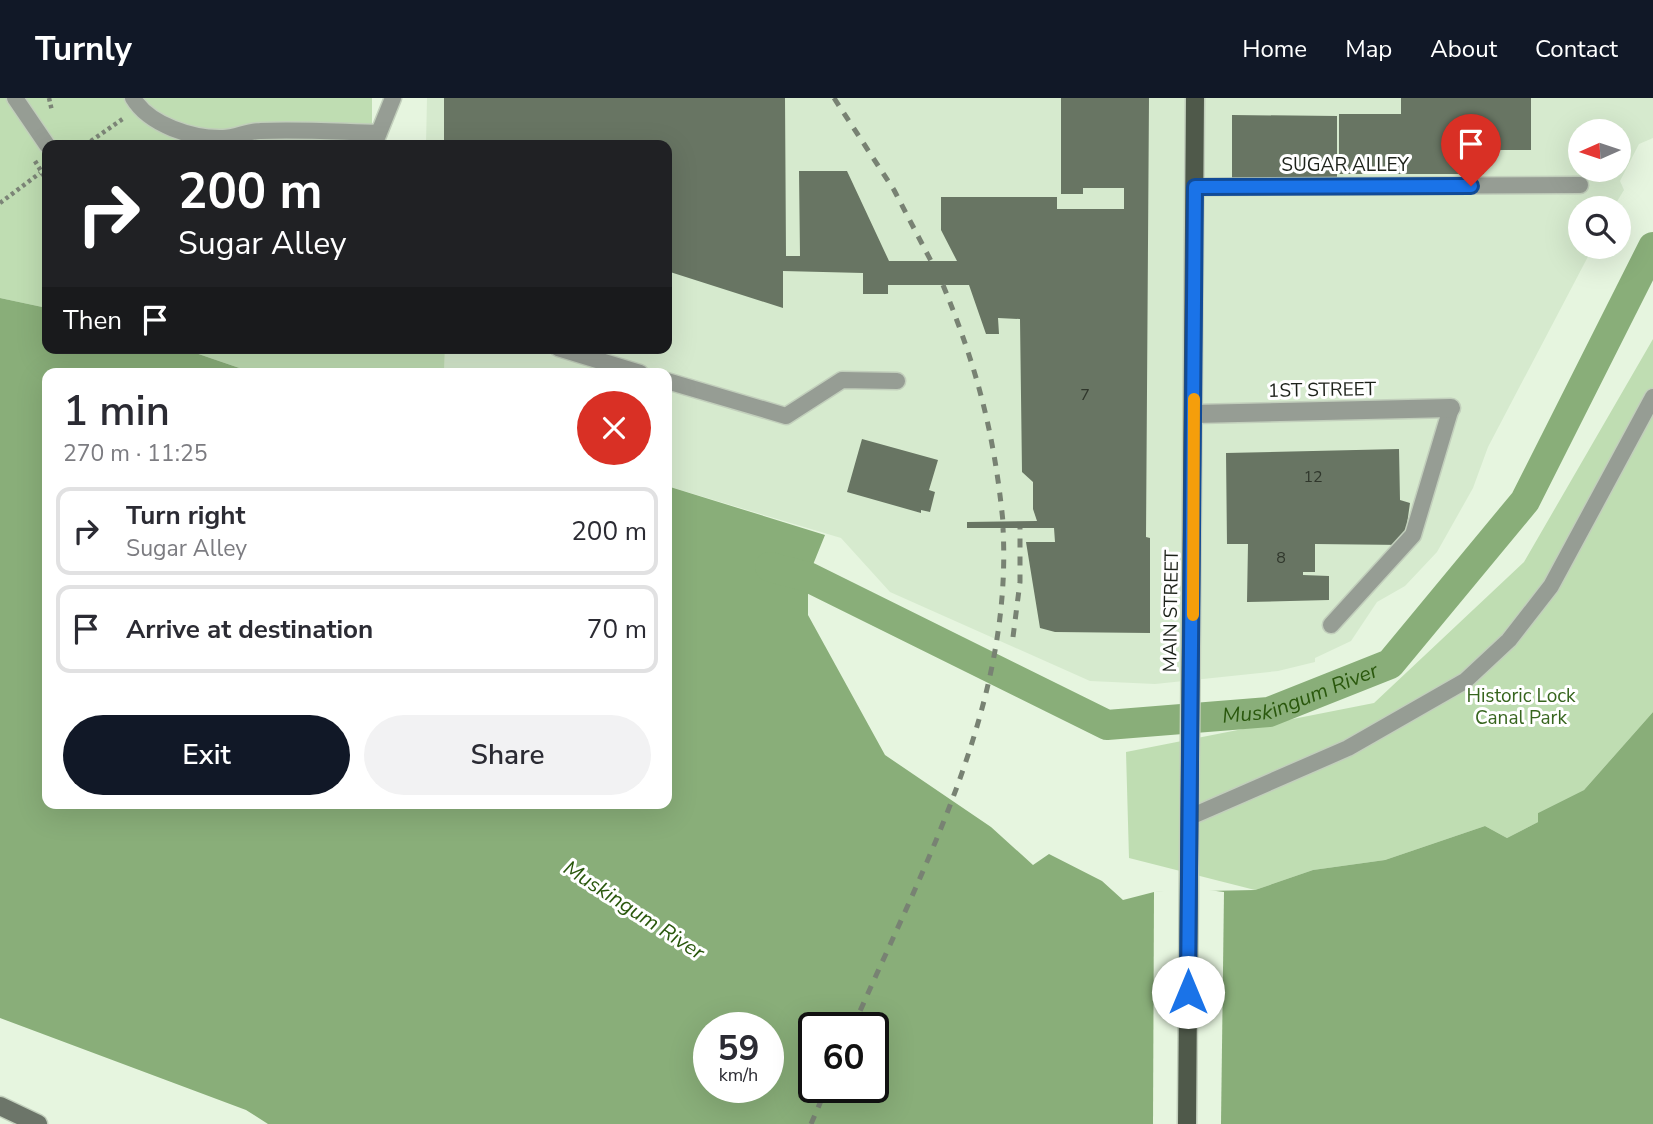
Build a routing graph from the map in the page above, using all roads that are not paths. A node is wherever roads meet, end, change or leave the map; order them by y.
1 (15, 98) edge
2 (393, 98) edge
3 (1195, 98) edge
4 (136, 103) edge
5 (377, 139) edge
6 (44, 140) edge
7 (1580, 185) dead end
8 (1195, 187) junction
9 (578, 354) edge
10 (624, 368) edge
11 (897, 381) dead end
12 (672, 382) edge
13 (1653, 397) edge
14 (1451, 408) joint
15 (1194, 414) junction
16 (1331, 625) dead end
17 (1190, 817) junction
18 (0, 1107) edge
19 (38, 1124) edge
20 (1187, 1124) edge

1 - 6 lane
2 - 5 lane
3 - 8 main road, MAIN STREET
4 - 5 lane
7 - 8 lane, SUGAR ALLEY
8 - 15 main road, MAIN STREET
9 - 10 lane
11 - 12 lane
13 - 17 lane
14 - 15 street, 1ST STREET
14 - 16 lane
15 - 17 main road, MAIN STREET
17 - 20 main road, MAIN STREET
18 - 19 main road

